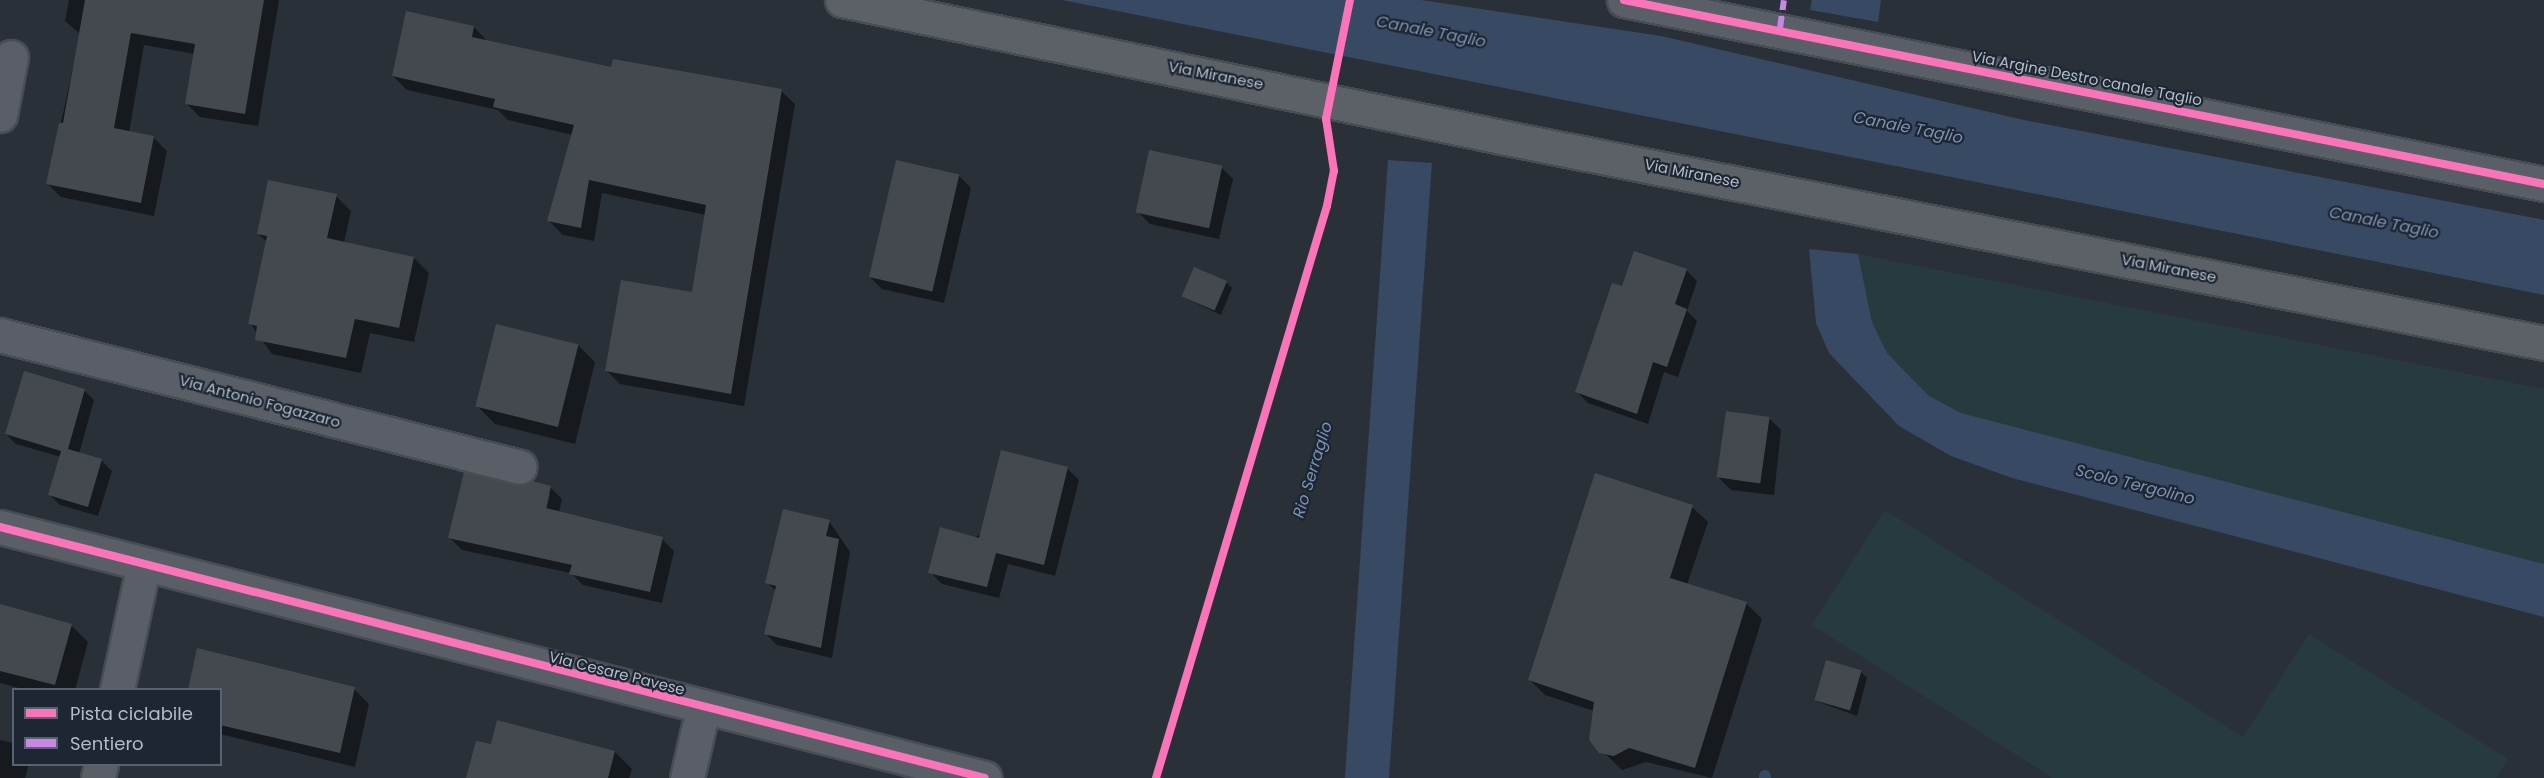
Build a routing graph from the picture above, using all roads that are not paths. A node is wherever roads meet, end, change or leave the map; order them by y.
1 (842, 0) edge
2 (1624, 0) edge
3 (11, 57) dead end
4 (0, 114) edge
5 (2544, 184) edge
6 (0, 335) edge
7 (2544, 343) edge
8 (520, 467) dead end
9 (0, 527) edge
10 (143, 568) junction
11 (117, 688) edge
12 (703, 708) junction
13 (687, 778) edge
14 (985, 778) edge

1 - 7 main road, Via Miranese
2 - 5 street, Via Argine Destro canale Taglio
3 - 4 street
6 - 8 street, Via Antonio Fogazzaro
9 - 10 street, Via Cesare Pavese
10 - 11 street
10 - 12 street, Via Cesare Pavese
12 - 13 street, Via Cesare Pavese
12 - 14 street, Via Cesare Pavese

